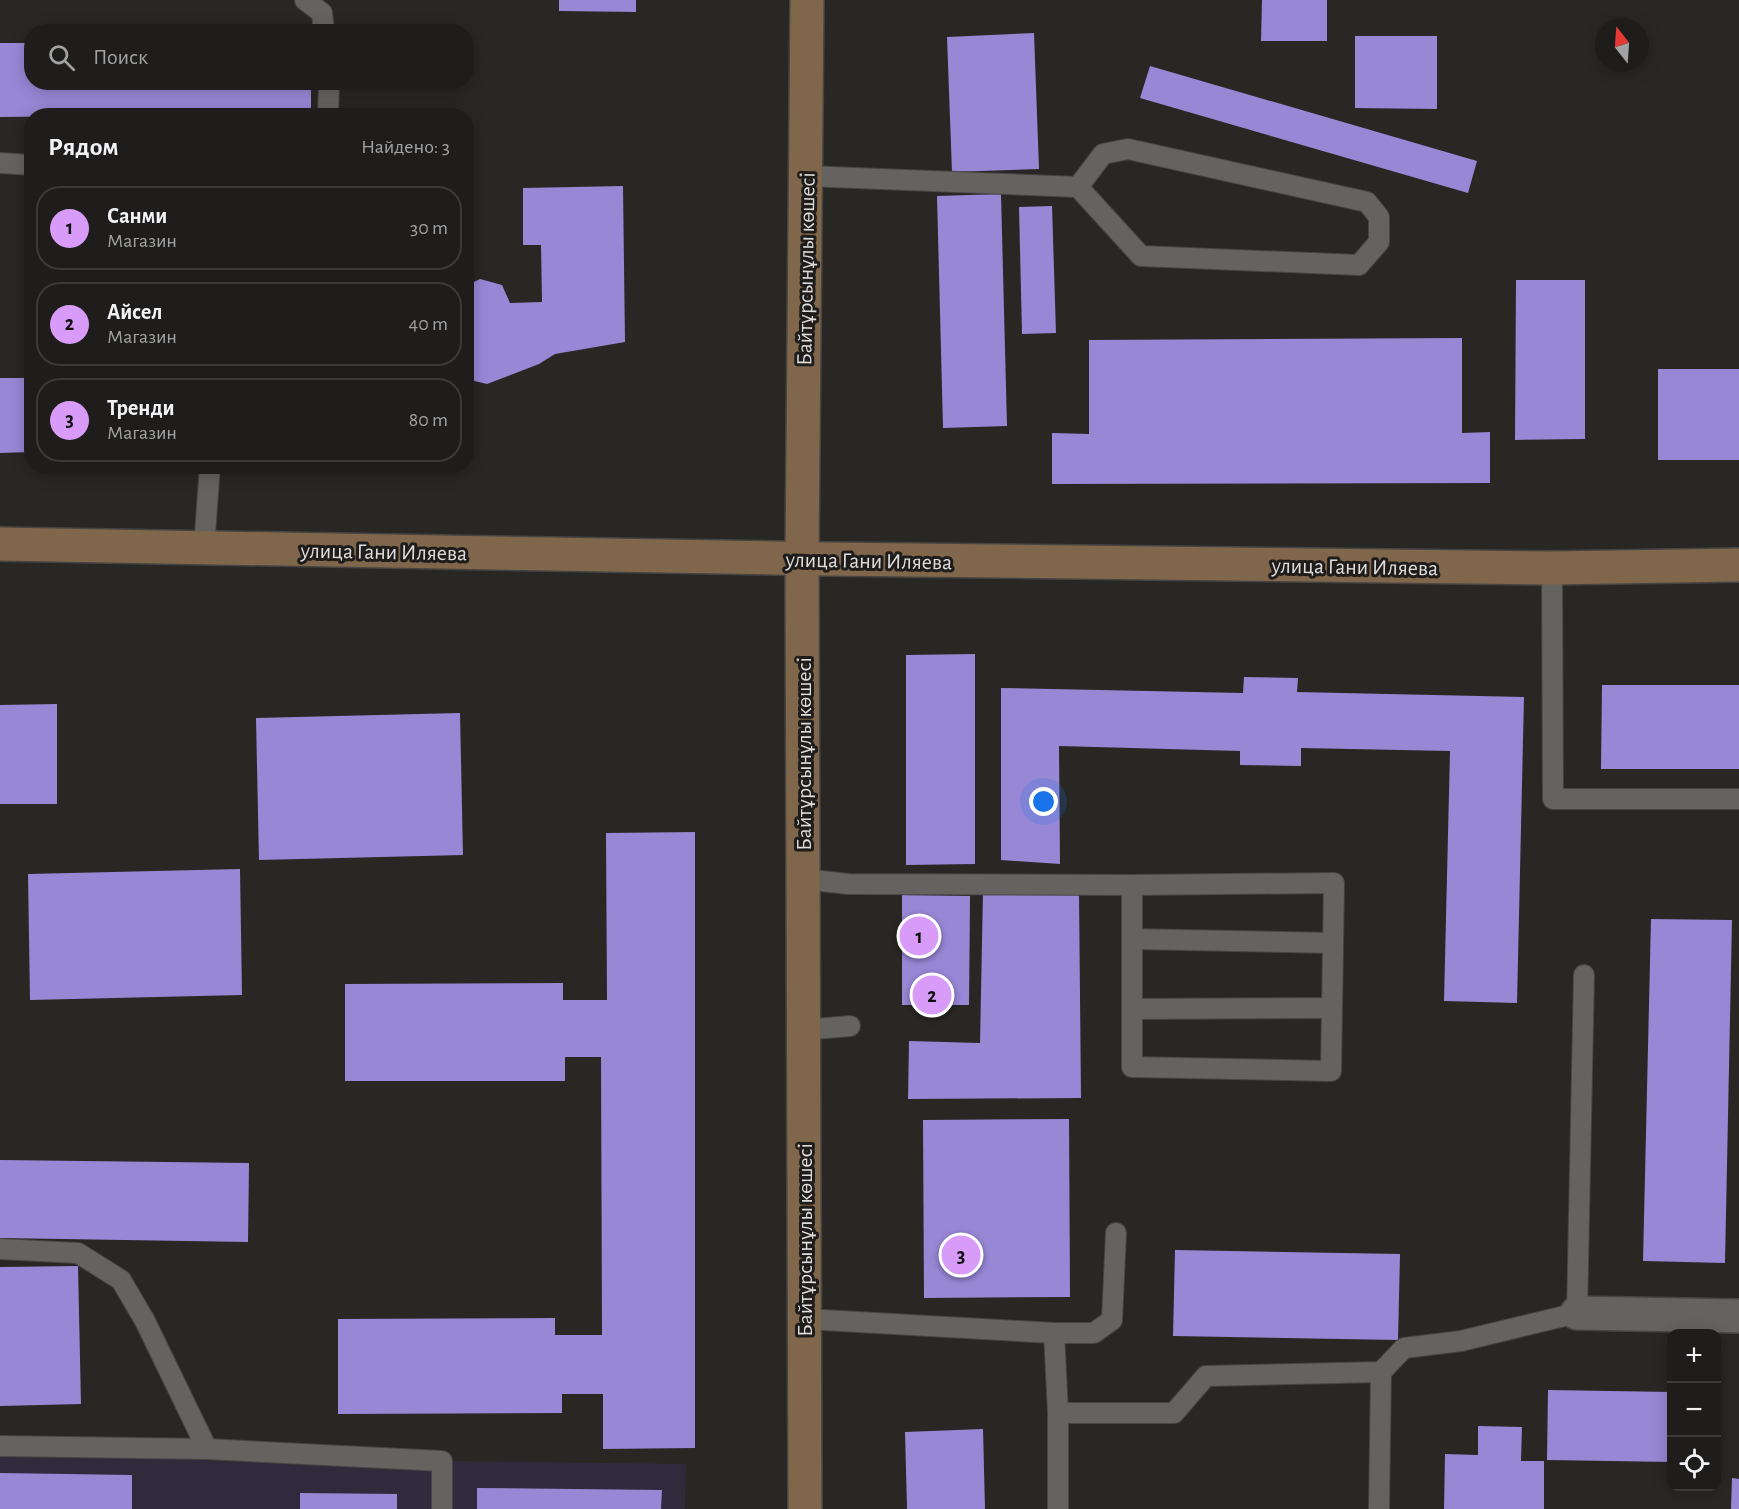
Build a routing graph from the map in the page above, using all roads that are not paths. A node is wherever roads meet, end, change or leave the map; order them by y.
1 (305, 0) edge
2 (807, 0) edge
3 (323, 24) edge
4 (329, 90) edge
5 (328, 108) edge
6 (0, 163) edge
7 (24, 164) edge
8 (806, 176) junction
9 (1078, 187) junction
10 (209, 474) edge
11 (0, 544) edge
12 (204, 547) junction
13 (802, 559) junction
14 (1739, 565) edge
15 (1552, 568) junction
16 (1739, 799) edge
17 (803, 879) junction
18 (1132, 885) junction
19 (1132, 939) junction
20 (1333, 943) junction
21 (1584, 975) dead end
22 (1331, 1008) junction
23 (1132, 1009) junction
24 (850, 1026) dead end
25 (803, 1030) junction
26 (1116, 1233) dead end
27 (0, 1249) edge
28 (1577, 1313) junction
29 (1739, 1316) edge
30 (805, 1319) junction
31 (1054, 1333) junction
32 (1381, 1372) junction
33 (1058, 1413) junction
34 (0, 1446) edge
35 (207, 1449) junction
36 (442, 1509) edge
37 (804, 1509) edge
38 (1058, 1509) edge
39 (1379, 1509) edge

1 - 3 lane
2 - 8 street, Байтұрсынұлы көшесі
4 - 5 lane
6 - 7 lane
8 - 9 lane
8 - 13 street, Байтұрсынұлы көшесі
9 - 9 lane
10 - 12 lane
11 - 12 street, улица Гани Иляева
12 - 13 street, улица Гани Иляева
13 - 15 street, улица Гани Иляева
13 - 17 street, Байтұрсынұлы көшесі
14 - 15 street, улица Гани Иляева
15 - 16 lane
17 - 18 lane
17 - 25 street, Байтұрсынұлы көшесі
18 - 19 lane
18 - 20 lane
19 - 20 lane
19 - 23 lane
20 - 22 lane
21 - 28 lane
22 - 23 lane
22 - 23 lane
24 - 25 lane
25 - 30 street, Байтұрсынұлы көшесі
26 - 31 lane
27 - 35 lane
28 - 29 street
28 - 32 lane
30 - 31 lane
30 - 37 street, Байтұрсынұлы көшесі
31 - 33 lane
32 - 33 lane
32 - 39 lane
33 - 38 lane
34 - 35 lane
35 - 36 lane

